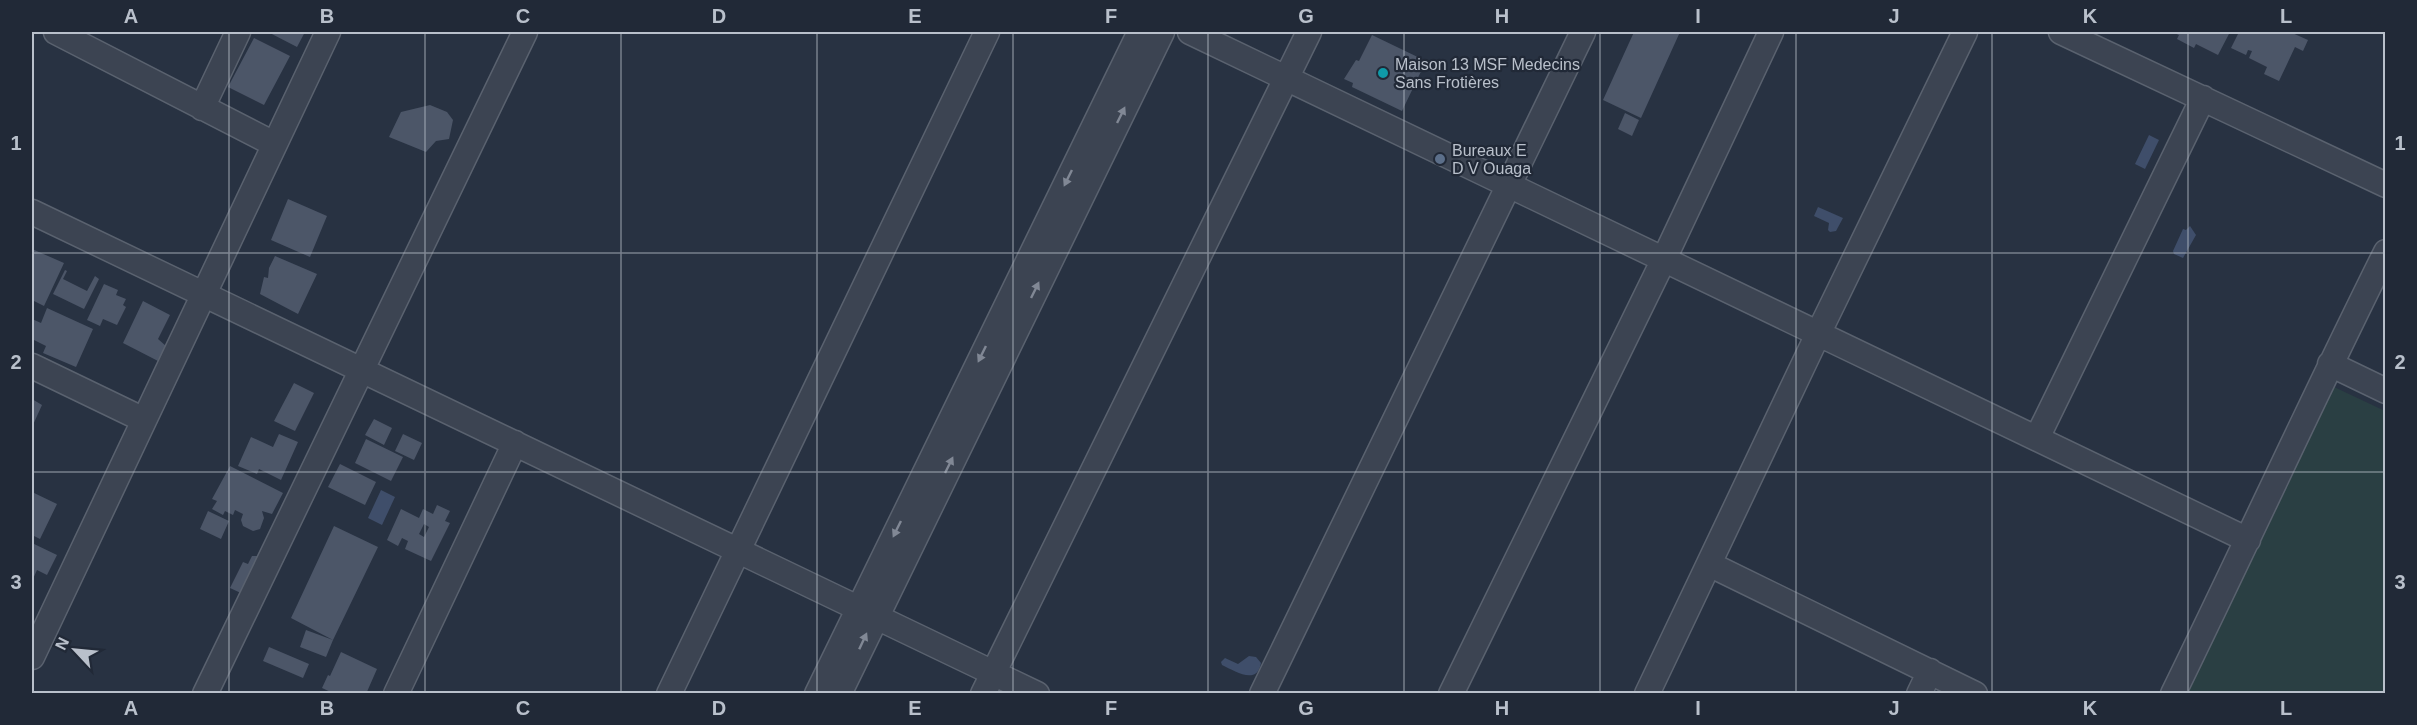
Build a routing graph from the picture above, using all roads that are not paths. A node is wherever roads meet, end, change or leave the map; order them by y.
1 (56, 32) edge
2 (238, 32) edge
3 (328, 32) edge
4 (525, 32) edge
5 (987, 32) edge
6 (1140, 32) edge
7 (1162, 32) edge
8 (1190, 32) edge
9 (1309, 32) edge
10 (1583, 32) edge
11 (1771, 32) edge
12 (1965, 32) edge
13 (2061, 32) edge
14 (1286, 79) junction
15 (2203, 98) junction
16 (202, 108) junction
17 (274, 144) junction
18 (2385, 185) edge
19 (1510, 186) junction
20 (32, 212) edge
21 (2385, 252) edge
22 (1664, 260) junction
23 (203, 294) junction
24 (1819, 332) junction
25 (2330, 364) junction
26 (32, 366) edge
27 (362, 370) junction
28 (2385, 391) edge
29 (144, 420) junction
30 (2037, 438) junction
31 (515, 443) junction
32 (2248, 540) junction
33 (738, 551) junction
34 (1709, 564) junction
35 (867, 611) junction
36 (32, 657) edge
37 (1930, 671) junction
38 (988, 683) edge
39 (205, 693) edge
40 (396, 693) edge
41 (669, 693) edge
42 (817, 693) edge
43 (839, 693) edge
44 (1037, 693) edge
45 (1262, 693) edge
46 (1451, 693) edge
47 (1647, 693) edge
48 (1919, 693) edge
49 (1975, 693) edge
50 (2174, 693) edge

1 - 16 street
2 - 16 street
3 - 17 street
4 - 27 street
5 - 33 street
6 -> 35 street
35 -> 7 street
8 - 14 street
9 - 14 street
10 - 19 street
11 - 22 street
12 - 24 street
13 - 15 street
14 - 19 street
14 - 38 street
15 - 18 street
15 - 30 street
16 - 17 street
17 - 23 street
19 - 22 street
19 - 45 street
20 - 23 street
21 - 25 street
22 - 24 street
22 - 46 street
23 - 27 street
23 - 29 street
24 - 30 street
24 - 34 street
25 - 28 street
25 - 32 street
26 - 29 street
27 - 31 street
27 - 39 street
29 - 36 street
30 - 32 street
31 - 33 street
31 - 40 street
32 - 50 street
33 - 35 street
33 - 41 street
34 - 37 street
34 - 47 street
35 - 38 street
35 - 42 street
43 -> 35 street
37 - 48 street
37 - 49 street
38 - 44 street

